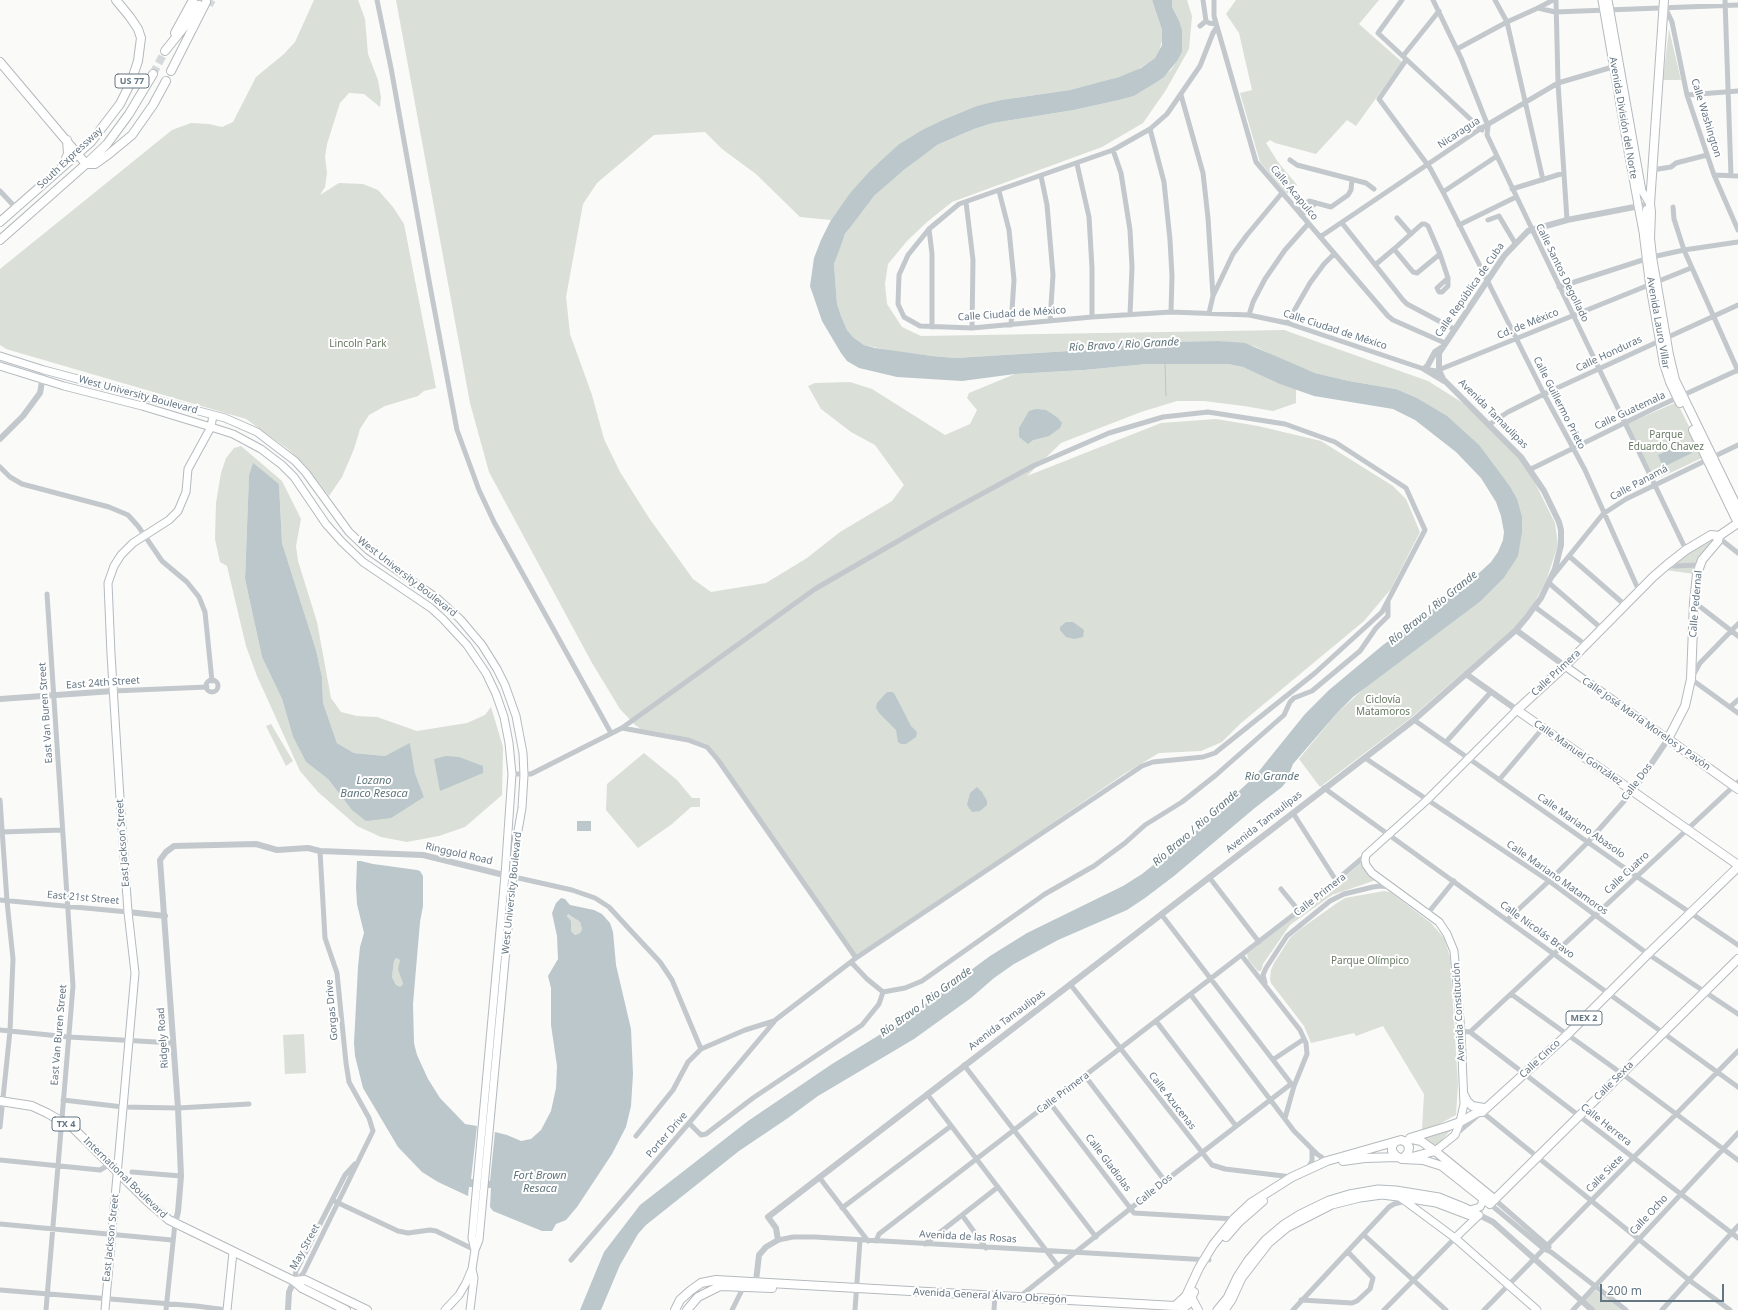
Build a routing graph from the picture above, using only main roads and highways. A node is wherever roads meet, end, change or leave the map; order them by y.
1 (116, 0) edge
2 (189, 0) edge
3 (193, 0) edge
4 (197, 0) edge
5 (1602, 0) edge
6 (1608, 0) edge
7 (206, 2) edge
8 (1664, 4) edge
9 (1607, 9) junction
10 (189, 21) junction
11 (188, 36) junction
12 (165, 51) junction
13 (0, 62) edge
14 (171, 71) dead end
15 (153, 74) tunnel mouth
16 (166, 81) dead end
17 (66, 139) junction
18 (1631, 150) junction
19 (78, 153) junction
20 (86, 164) junction
21 (58, 171) junction
22 (1650, 204) junction
23 (0, 222) edge
24 (1644, 236) junction
25 (0, 240) edge
26 (1649, 258) junction
27 (0, 356) edge
28 (0, 366) edge
29 (213, 415) junction
30 (211, 427) junction
31 (1710, 458) junction
32 (318, 490) junction
33 (308, 497) junction
34 (1738, 509) edge
35 (1738, 523) edge
36 (1719, 536) junction
37 (1565, 666) junction
38 (1691, 679) joint
39 (1517, 710) junction
40 (1668, 740) junction
41 (1737, 786) edge
42 (1366, 856) joint
43 (1738, 866) edge
44 (1738, 959) edge
45 (1464, 1095) junction
46 (1, 1101) edge
47 (1482, 1109) junction
48 (1460, 1122) junction
49 (1410, 1138) junction
50 (1398, 1141) junction
51 (1438, 1149) junction
52 (1402, 1158) junction
53 (1328, 1163) junction
54 (118, 1172) junction
55 (1300, 1174) junction
56 (481, 1175) junction
57 (1464, 1179) junction
58 (1398, 1197) junction
59 (1481, 1197) junction
60 (1437, 1200) junction
61 (1424, 1201) junction
62 (1492, 1202) junction
63 (1418, 1209) junction
64 (1470, 1210) junction
65 (1302, 1217) junction
66 (1477, 1217) junction
67 (1236, 1220) junction
68 (1455, 1238) junction
69 (233, 1252) junction
70 (1207, 1260) junction
71 (472, 1269) junction
72 (294, 1281) junction
73 (792, 1287) junction
74 (459, 1295) junction
75 (1191, 1297) junction
76 (472, 1301) junction
77 (995, 1303) edge
78 (1089, 1304) junction
79 (351, 1306) edge
80 (1177, 1309) edge
81 (104, 1310) edge
82 (227, 1310) edge
83 (346, 1310) edge
84 (367, 1310) edge
85 (444, 1310) edge
86 (470, 1310) edge
87 (675, 1310) edge
88 (686, 1310) edge
89 (1140, 1310) edge
90 (1198, 1310) edge
91 (1217, 1310) edge
92 (1225, 1310) edge
93 (1536, 1310) edge

1 - 19 main road, South Expressway / US 77
2 - 12 main road
3 - 12 main road
4 - 12 main road
5 - 9 main road, Avenida División del Norte
6 - 9 main road, Avenida División del Norte
7 - 10 main road
7 - 11 main road
8 - 22 main road, Avenida Lauro Villar
9 - 18 main road, Avenida División del Norte
10 - 11 main road
10 - 12 main road
11 - 14 main road
13 - 17 main road
15 - 20 main road, South Expressway / US 77
16 - 20 main road
17 - 19 main road
17 - 21 main road
18 - 22 main road, Avenida División del Norte
18 - 24 main road, Avenida División del Norte
19 - 20 main road
19 - 21 main road, South Expressway / US 77
20 - 25 main road, South Expressway / US 77
21 - 23 main road, South Expressway / US 77
22 - 24 main road, Avenida Lauro Villar
22 - 26 main road, Avenida Lauro Villar
24 - 26 main road, Avenida Lauro Villar
26 - 31 main road, Avenida Lauro Villar
27 - 29 main road, West University Boulevard
28 - 30 main road, West University Boulevard
29 - 30 main road, East Jackson Street
29 - 32 main road, West University Boulevard
30 - 33 main road, West University Boulevard
30 - 54 main road, East Jackson Street
31 - 34 main road, Avenida Lauro Villar
31 - 35 main road, Avenida Lauro Villar
32 - 33 main road
32 - 56 main road, West University Boulevard
33 - 56 main road, West University Boulevard
35 - 36 main road, Calle Primera
36 - 37 main road, Calle Primera
36 - 38 main road, Calle Pedernal
37 - 39 main road, Calle Primera
37 - 40 main road, Calle José María Morelos y Pavón
38 - 40 main road, Calle Dos
39 - 42 main road, Calle Primera
39 - 43 main road, Calle Manuel González
40 - 41 main road, Calle José María Morelos y Pavón
42 - 45 main road, Avenida Constitución
43 - 47 main road, Calle Cinco / MEX 2
44 - 62 main road, Calle Sexta
45 - 47 main road
45 - 48 main road, Avenida Constitución
46 - 54 main road, International Boulevard / TX 4
47 - 48 main road, Calle Cinco / MEX 2
48 - 49 main road, Calle Cinco / MEX 2
48 - 51 main road, Avenida Constitución
49 - 50 main road
49 - 51 main road
50 - 52 main road
50 - 52 main road
50 - 53 main road
51 - 52 main road
51 - 57 main road
52 - 53 main road
52 - 57 main road
53 - 55 main road
53 - 55 main road
54 - 69 main road, International Boulevard / TX 4
54 - 81 main road, East Jackson Street
55 - 67 main road
55 - 67 main road
56 - 71 main road, West University Boulevard
57 - 59 main road
57 - 62 main road
58 - 61 main road
58 - 63 main road
58 - 65 main road
59 - 62 main road
59 - 64 main road
60 - 61 main road
60 - 64 main road
60 - 65 main road
60 - 66 main road
61 - 63 main road
63 - 68 main road
64 - 66 main road
65 - 91 main road
65 - 92 main road
66 - 68 main road
67 - 70 main road
68 - 93 main road
69 - 72 main road, International Boulevard / TX 4
69 - 82 main road
70 - 75 main road
70 - 80 main road
71 - 74 main road, West University Boulevard
71 - 76 main road, West University Boulevard
72 - 79 main road, International Boulevard / TX 4
72 - 83 main road, International Boulevard / TX 4
73 - 77 main road, Avenida General Álvaro Obregón
73 - 87 main road, Avenida General Álvaro Obregón
73 - 88 main road, Avenida General Álvaro Obregón
74 - 76 main road
74 - 85 main road, West University Boulevard
75 - 80 main road
75 - 90 main road
76 - 86 main road, West University Boulevard
77 - 78 main road, Avenida General Álvaro Obregón
77 - 78 main road, Avenida General Álvaro Obregón
78 - 80 main road, Avenida General Álvaro Obregón
78 - 89 main road, Avenida General Álvaro Obregón
79 - 84 main road, International Boulevard / TX 4

